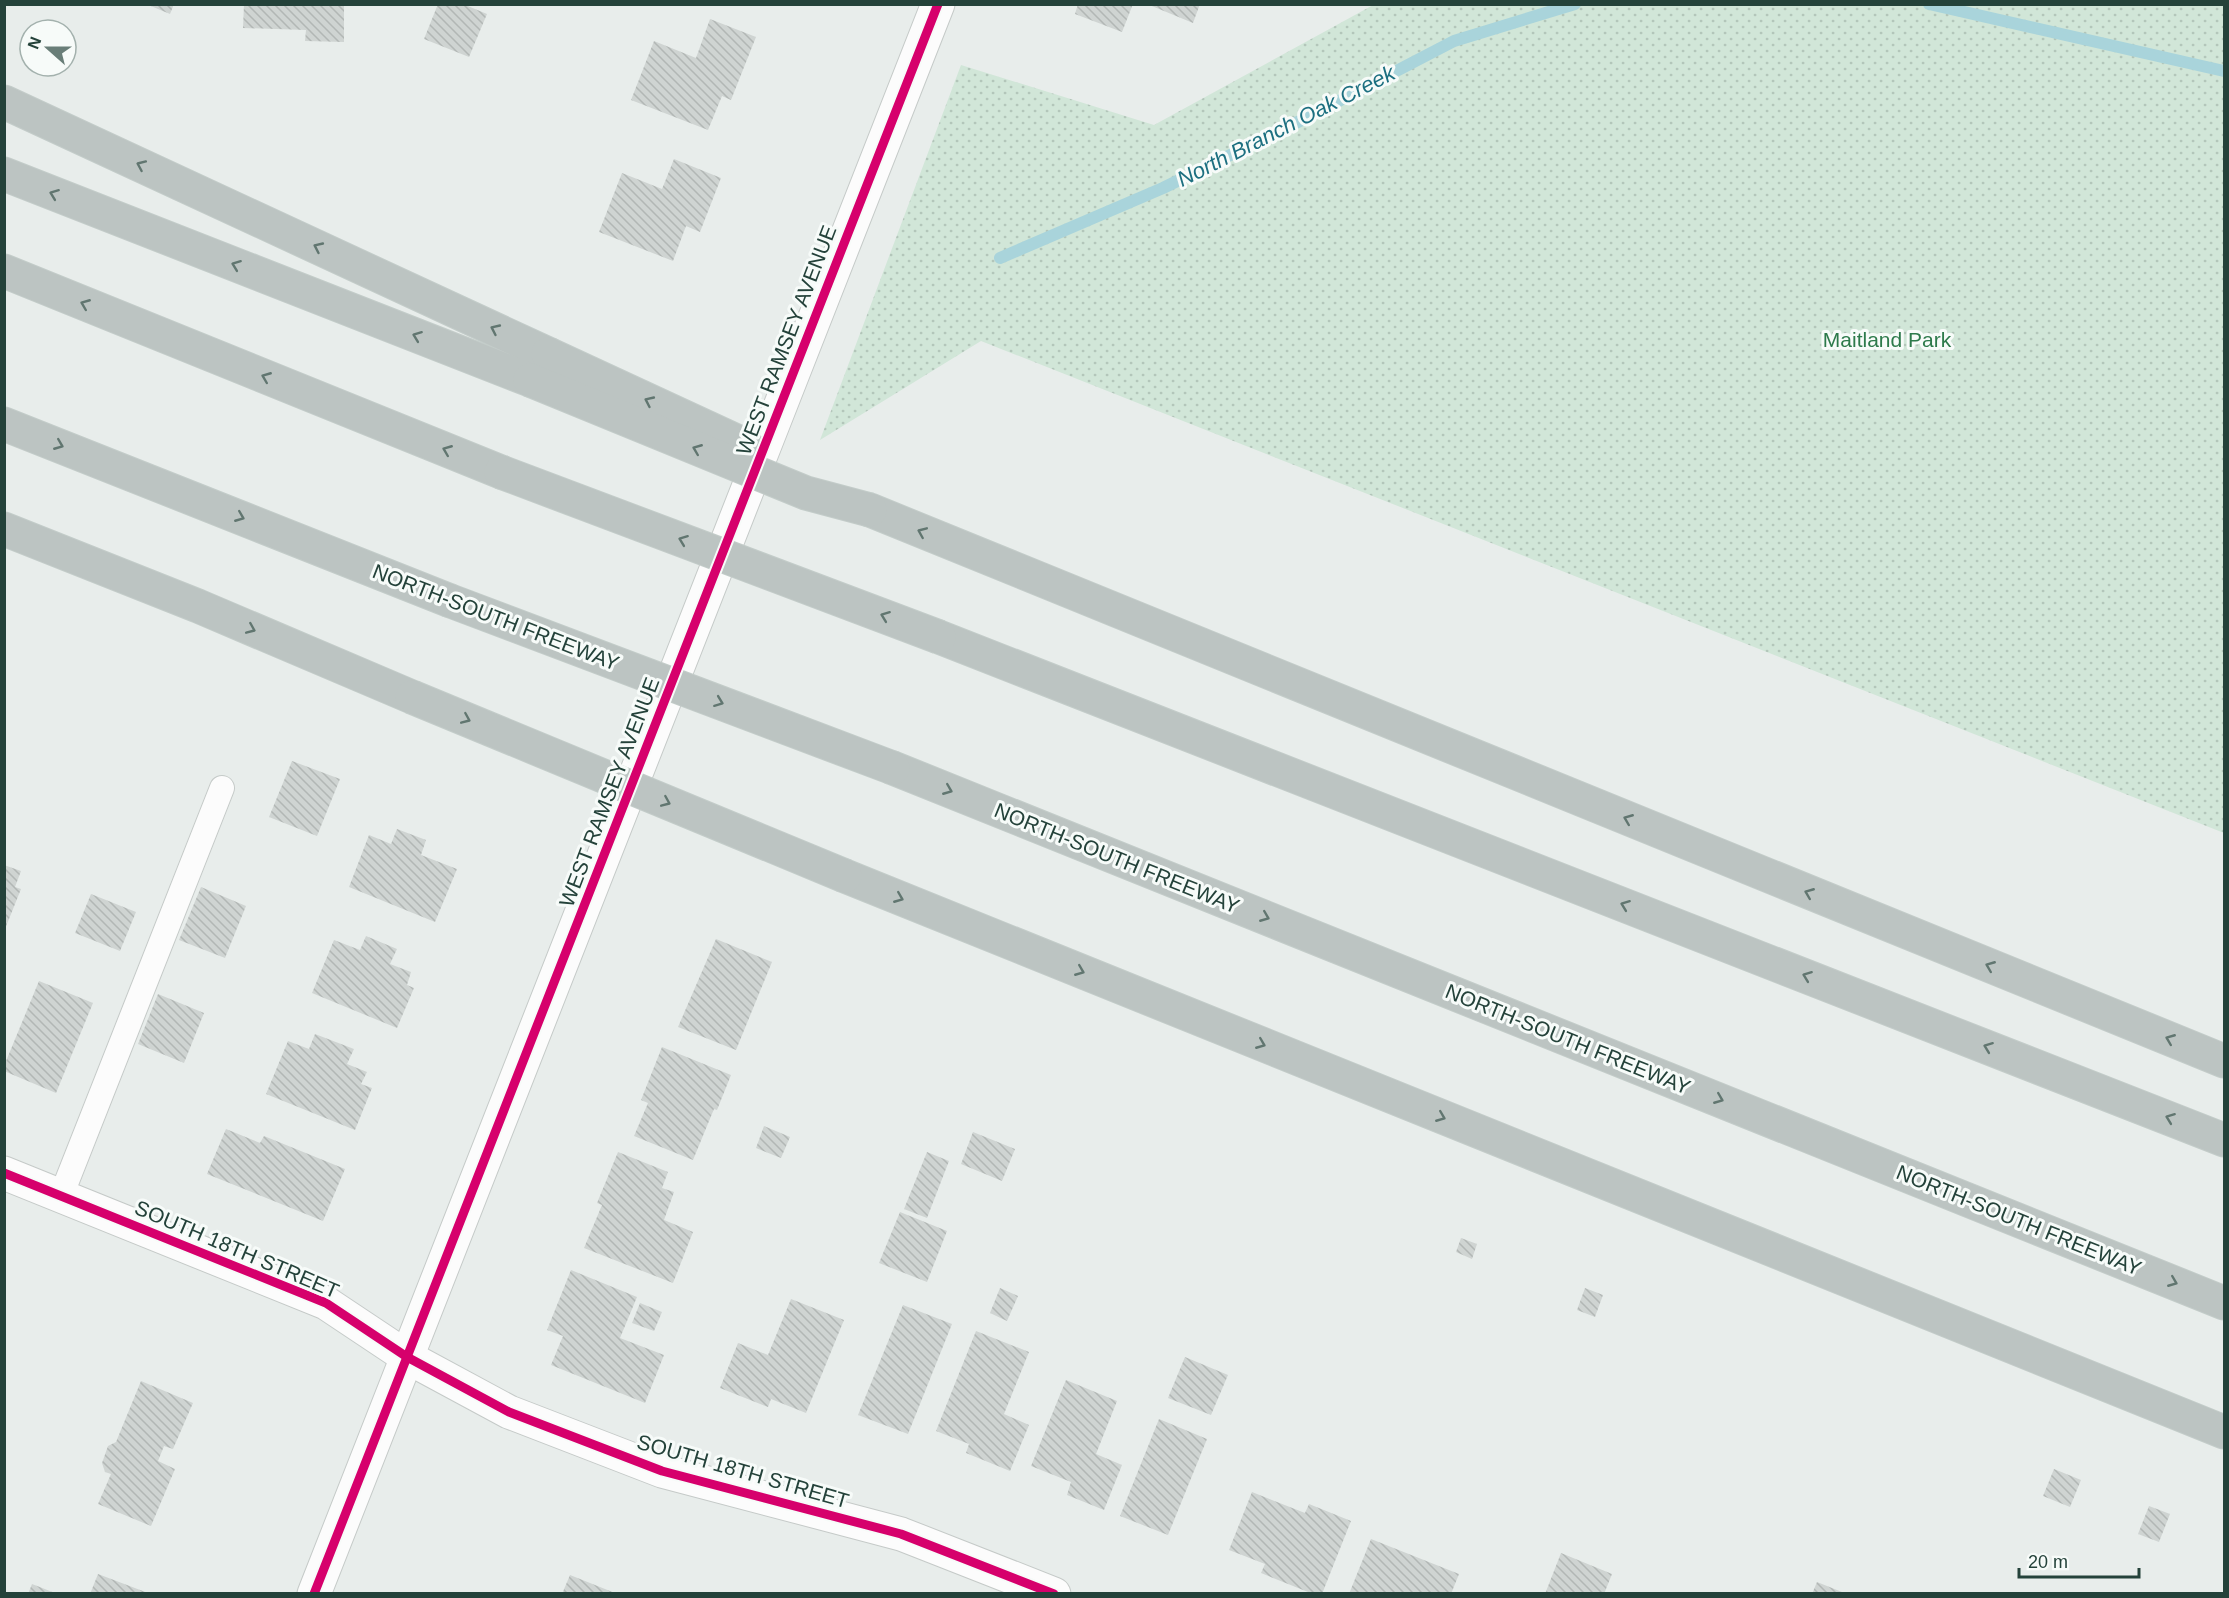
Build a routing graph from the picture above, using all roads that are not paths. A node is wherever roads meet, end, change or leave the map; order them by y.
1 (938, 4) edge
2 (4, 102) edge
3 (4, 174) edge
4 (4, 272) edge
5 (539, 367) junction
6 (4, 424) edge
7 (4, 530) edge
8 (4, 551) edge
9 (198, 606) junction
10 (222, 788) dead end
11 (2224, 1061) edge
12 (2224, 1140) edge
13 (4, 1173) edge
14 (61, 1196) junction
15 (2224, 1303) edge
16 (407, 1357) junction
17 (2224, 1432) edge
18 (314, 1593) edge
19 (1054, 1593) edge

1 - 16 street, WEST RAMSEY AVENUE
5 -> 2 highway
5 -> 3 highway
12 -> 4 highway, bridge
11 -> 5 highway, bridge
6 -> 15 highway, NORTH-SOUTH FREEWAY, bridge
7 - 9 highway
8 - 9 highway
9 -> 17 highway, bridge
10 - 14 lane
13 - 14 street, SOUTH 18TH STREET
14 - 16 street, SOUTH 18TH STREET
16 - 18 street, WEST RAMSEY AVENUE
16 - 19 street, SOUTH 18TH STREET

